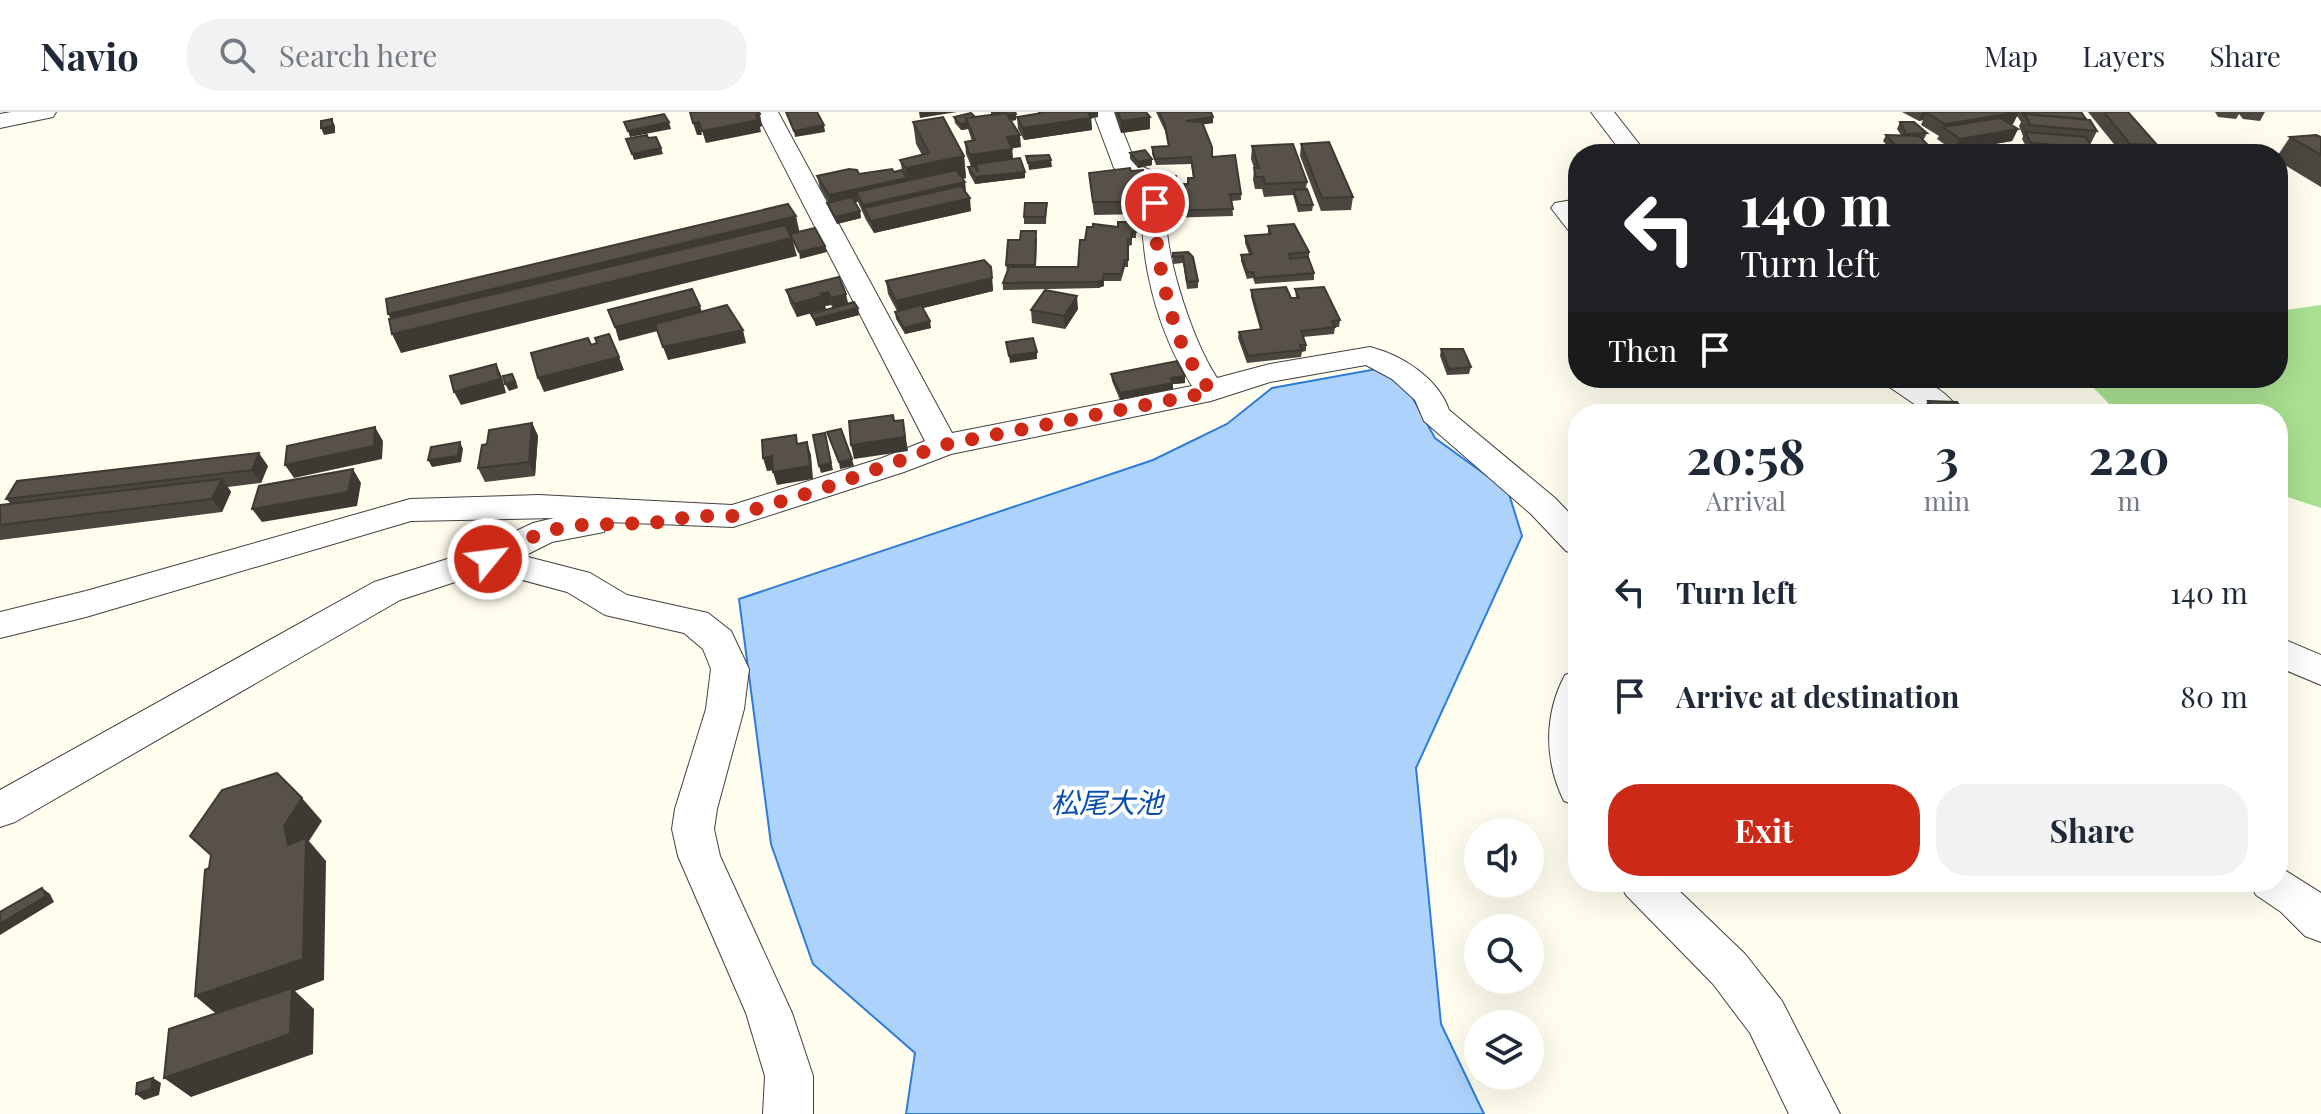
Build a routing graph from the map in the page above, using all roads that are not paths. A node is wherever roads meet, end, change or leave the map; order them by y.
1 (45, 112) edge
2 (767, 112) edge
3 (1104, 112) edge
4 (1602, 112) edge
5 (0, 121) edge
6 (1627, 144) edge
7 (1913, 388) edge
8 (1211, 392) junction
9 (1936, 404) edge
10 (943, 445) junction
11 (695, 516) junction
12 (1568, 532) edge
13 (488, 559) junction
14 (0, 625) edge
15 (2288, 656) edge
16 (2321, 671) edge
17 (1568, 722) edge
18 (1568, 743) edge
19 (0, 810) edge
20 (1651, 892) edge
21 (2287, 892) edge
22 (2321, 922) edge
23 (788, 1114) edge
24 (1815, 1114) edge

1 - 5 street
2 - 10 street
3 - 8 street
4 - 6 street
7 - 9 street
8 - 10 street
8 - 12 street
10 - 11 street
11 - 13 street
11 - 14 street
13 - 19 street
13 - 23 street
15 - 16 street
17 - 18 street
20 - 24 street
21 - 22 street

